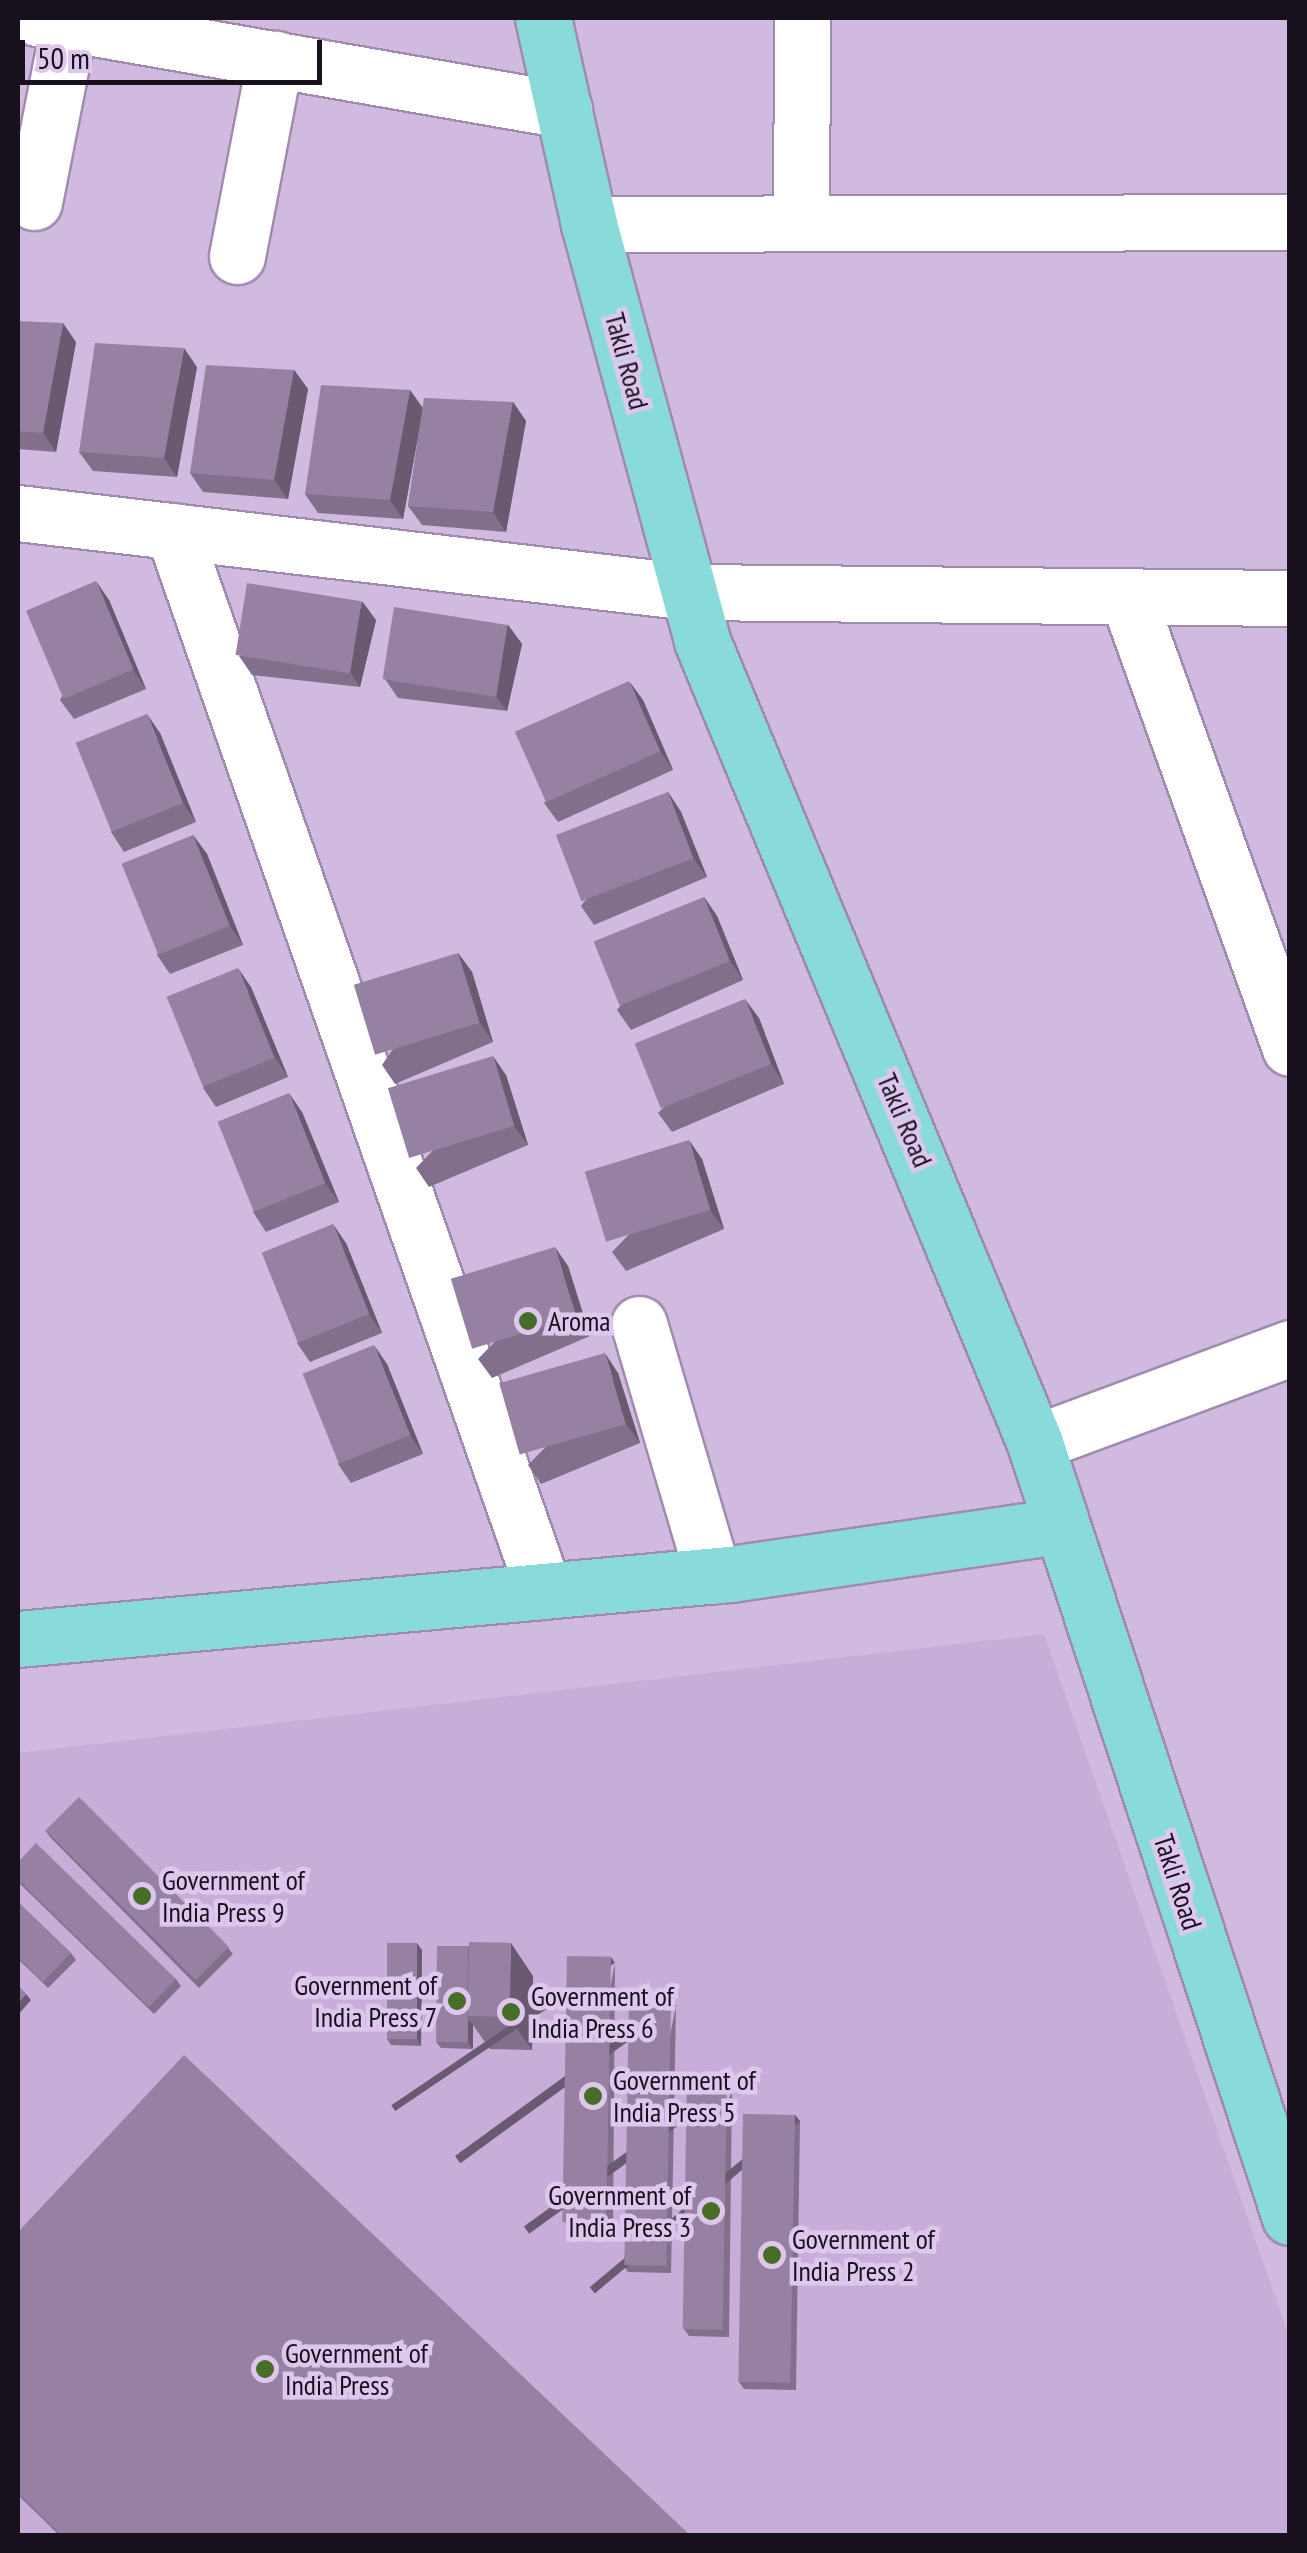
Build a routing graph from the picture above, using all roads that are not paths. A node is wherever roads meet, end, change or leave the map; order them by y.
1 (543, 18) edge
2 (802, 18) edge
3 (53, 20) edge
4 (275, 59) junction
5 (564, 110) junction
6 (34, 202) dead end
7 (1290, 222) edge
8 (801, 223) junction
9 (589, 224) junction
10 (237, 256) dead end
11 (18, 513) edge
12 (172, 531) junction
13 (689, 592) junction
14 (1128, 598) junction
15 (1290, 598) edge
16 (1290, 1048) edge
17 (639, 1324) dead end
18 (1290, 1348) edge
19 (1035, 1443) junction
20 (1059, 1526) junction
21 (713, 1576) junction
22 (544, 1591) junction
23 (18, 1638) edge
24 (1290, 2217) edge

1 - 5 main road, Takli Road
2 - 8 street
3 - 4 street
3 - 6 street
4 - 5 street
4 - 10 street
5 - 9 main road, Takli Road
7 - 8 street
8 - 9 street
9 - 13 main road, Takli Road
11 - 12 street
12 - 13 street
12 - 22 street
13 - 14 street
13 - 19 main road, Takli Road
14 - 15 street
14 - 16 street
17 - 21 street
18 - 19 street
19 - 20 main road, Takli Road
20 - 21 main road
20 - 24 main road, Takli Road
21 - 22 main road
22 - 23 main road

